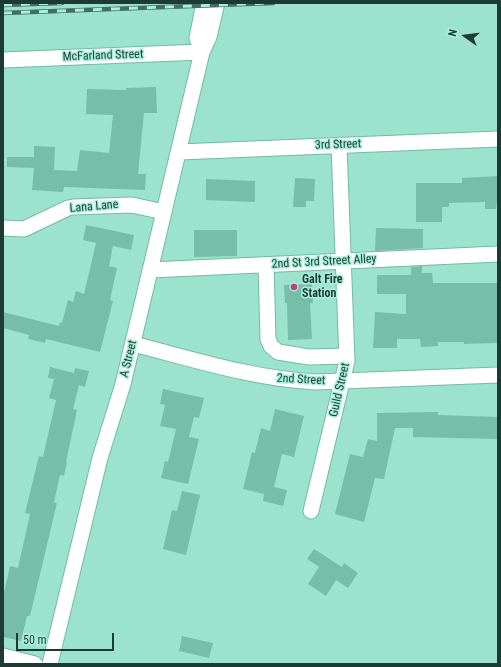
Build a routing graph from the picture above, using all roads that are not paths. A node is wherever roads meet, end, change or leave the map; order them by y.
1 (204, 3) edge
2 (217, 3) edge
3 (202, 52) junction
4 (3, 60) edge
5 (498, 139) edge
6 (339, 145) junction
7 (179, 152) junction
8 (164, 212) junction
9 (3, 228) edge
10 (498, 254) edge
11 (344, 261) junction
12 (266, 265) junction
13 (150, 270) junction
14 (133, 344) junction
15 (347, 356) junction
16 (498, 375) edge
17 (342, 381) junction
18 (311, 511) dead end
19 (3, 656) edge
20 (36, 664) edge
21 (50, 664) edge

1 - 3 street, A Street
2 - 3 street, A Street
3 - 4 street, McFarland Street
3 - 7 street, A Street
5 - 6 street, 3rd Street
6 - 7 street, 3rd Street
6 - 11 street, Guild Street
7 - 8 street, A Street
8 - 9 street, Lana Lane
8 - 13 street, A Street
10 - 11 street, 2nd St 3rd Street Alley
11 - 12 street, 2nd St 3rd Street Alley
11 - 15 street, Guild Street
12 - 13 street, 2nd St 3rd Street Alley
12 - 15 street
13 - 14 street, A Street
14 - 17 street, 2nd Street
14 - 21 street, A Street
15 - 17 street, Guild Street
16 - 17 street, 2nd Street
17 - 18 street, Guild Street
19 - 20 street

